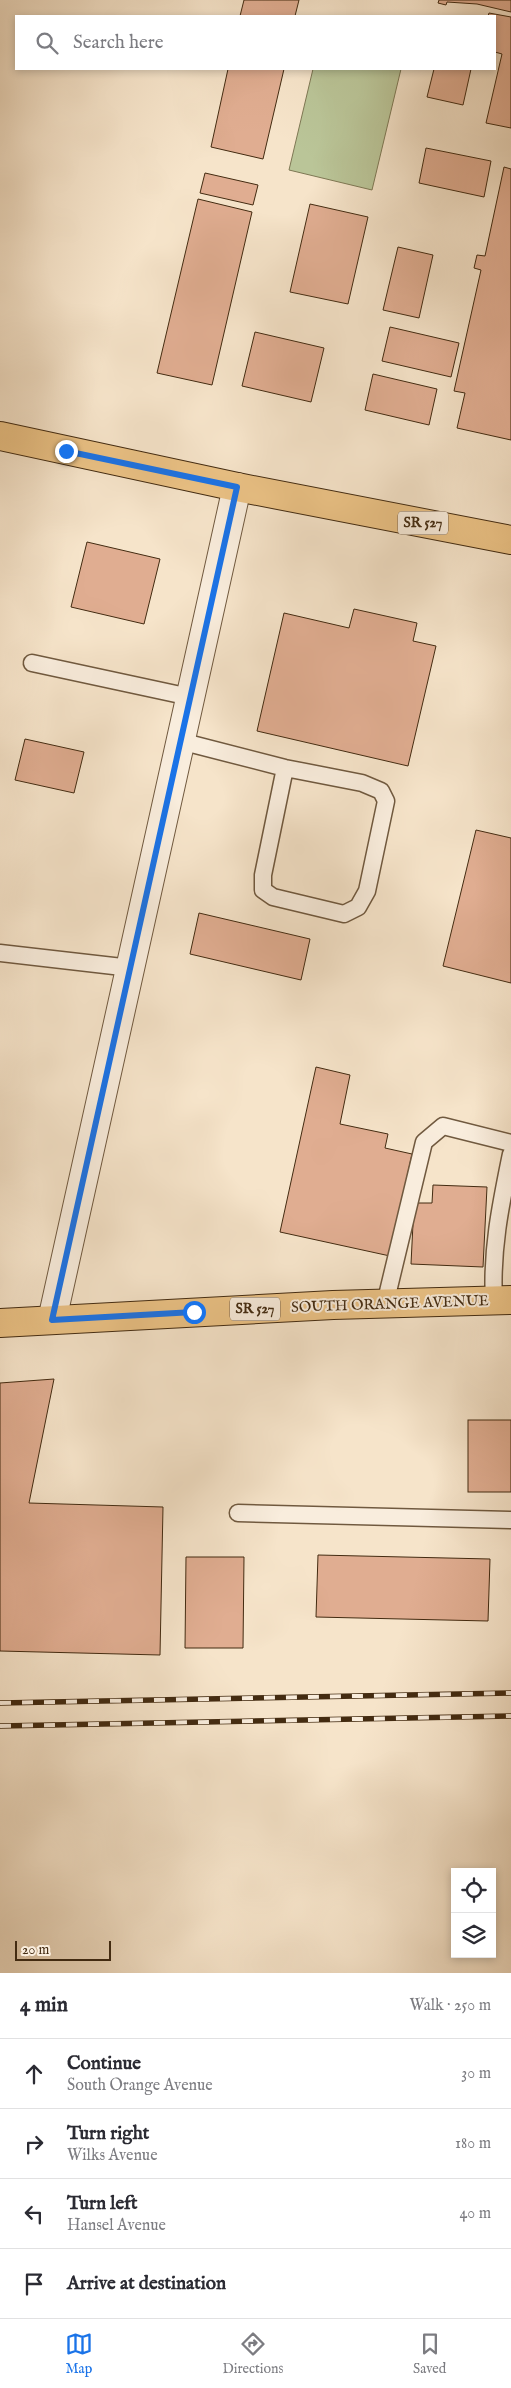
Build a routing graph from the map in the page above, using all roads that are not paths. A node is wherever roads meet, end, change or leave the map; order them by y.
1 (0, 436) edge
2 (237, 487) junction
3 (511, 540) edge
4 (32, 663) dead end
5 (190, 697) junction
6 (180, 741) junction
7 (285, 768) junction
8 (0, 954) edge
9 (131, 968) junction
10 (511, 1143) edge
11 (511, 1154) edge
12 (502, 1300) edge
13 (385, 1304) junction
14 (52, 1320) junction
15 (0, 1323) edge
16 (238, 1513) dead end
17 (511, 1520) edge

1 - 2 main road, SR 527
2 - 3 main road, SR 527
2 - 5 street
4 - 5 lane
5 - 6 street
6 - 7 lane
6 - 9 street
7 - 7 lane
8 - 9 lane
9 - 14 street
10 - 13 lane
11 - 12 lane
12 - 13 main road, SOUTH ORANGE AVENUE / SR 527
13 - 14 main road, SOUTH ORANGE AVENUE / SR 527
14 - 15 main road, SOUTH ORANGE AVENUE / SR 527
16 - 17 lane

